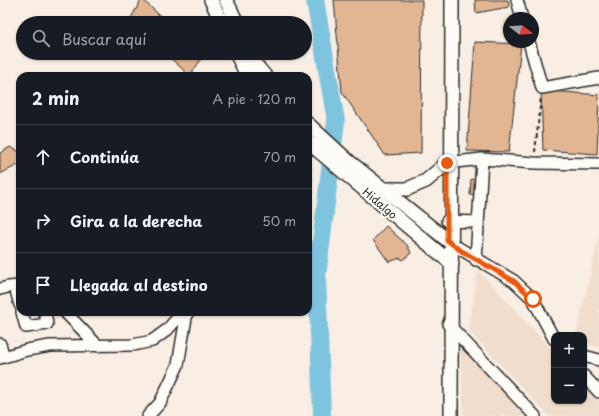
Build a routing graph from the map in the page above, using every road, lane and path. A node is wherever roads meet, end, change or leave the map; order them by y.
1 (212, 0) edge
2 (226, 0) edge
3 (448, 0) edge
4 (452, 0) edge
5 (517, 0) edge
6 (520, 12) edge
7 (219, 16) edge
8 (234, 16) edge
9 (531, 48) edge
10 (239, 60) edge
11 (253, 60) edge
12 (246, 72) edge
13 (262, 72) edge
14 (599, 78) edge
15 (542, 88) junction
16 (312, 139) edge
17 (482, 159) junction
18 (450, 163) junction
19 (534, 163) junction
20 (343, 164) junction
21 (599, 164) edge
22 (383, 189) junction
23 (449, 221) junction
24 (478, 222) junction
25 (449, 242) junction
26 (476, 260) junction
27 (449, 262) junction
28 (16, 286) edge
29 (0, 289) edge
30 (23, 316) edge
31 (46, 316) edge
32 (69, 316) edge
33 (179, 316) edge
34 (186, 316) edge
35 (449, 326) junction
36 (551, 333) edge
37 (0, 344) edge
38 (98, 346) junction
39 (587, 357) edge
40 (2, 358) edge
41 (599, 360) edge
42 (587, 379) edge
43 (599, 392) edge
44 (148, 416) edge
45 (446, 416) edge
46 (451, 416) edge
47 (535, 416) edge

1 - 7 main road
2 - 8 main road
3 - 18 main road
4 - 18 main road
5 - 6 street
9 - 15 street
10 - 12 main road
11 - 13 main road
14 - 15 street
15 - 19 path
16 - 20 main road, Hidalgo
17 - 18 street
17 - 19 street
17 - 24 street
18 - 22 main road
18 - 23 main road
19 - 21 street
20 - 22 main road, Hidalgo
20 - 27 main road, Hidalgo
22 - 25 main road, Hidalgo
23 - 24 street
23 - 25 main road
24 - 26 street
25 - 26 street
25 - 27 main road
26 - 36 street
27 - 35 main road
28 - 29 street
30 - 31 street
32 - 38 street
33 - 38 street
34 - 44 street
35 - 45 main road
35 - 46 main road
35 - 47 street
37 - 40 street
38 - 40 street
39 - 41 street
42 - 43 street

